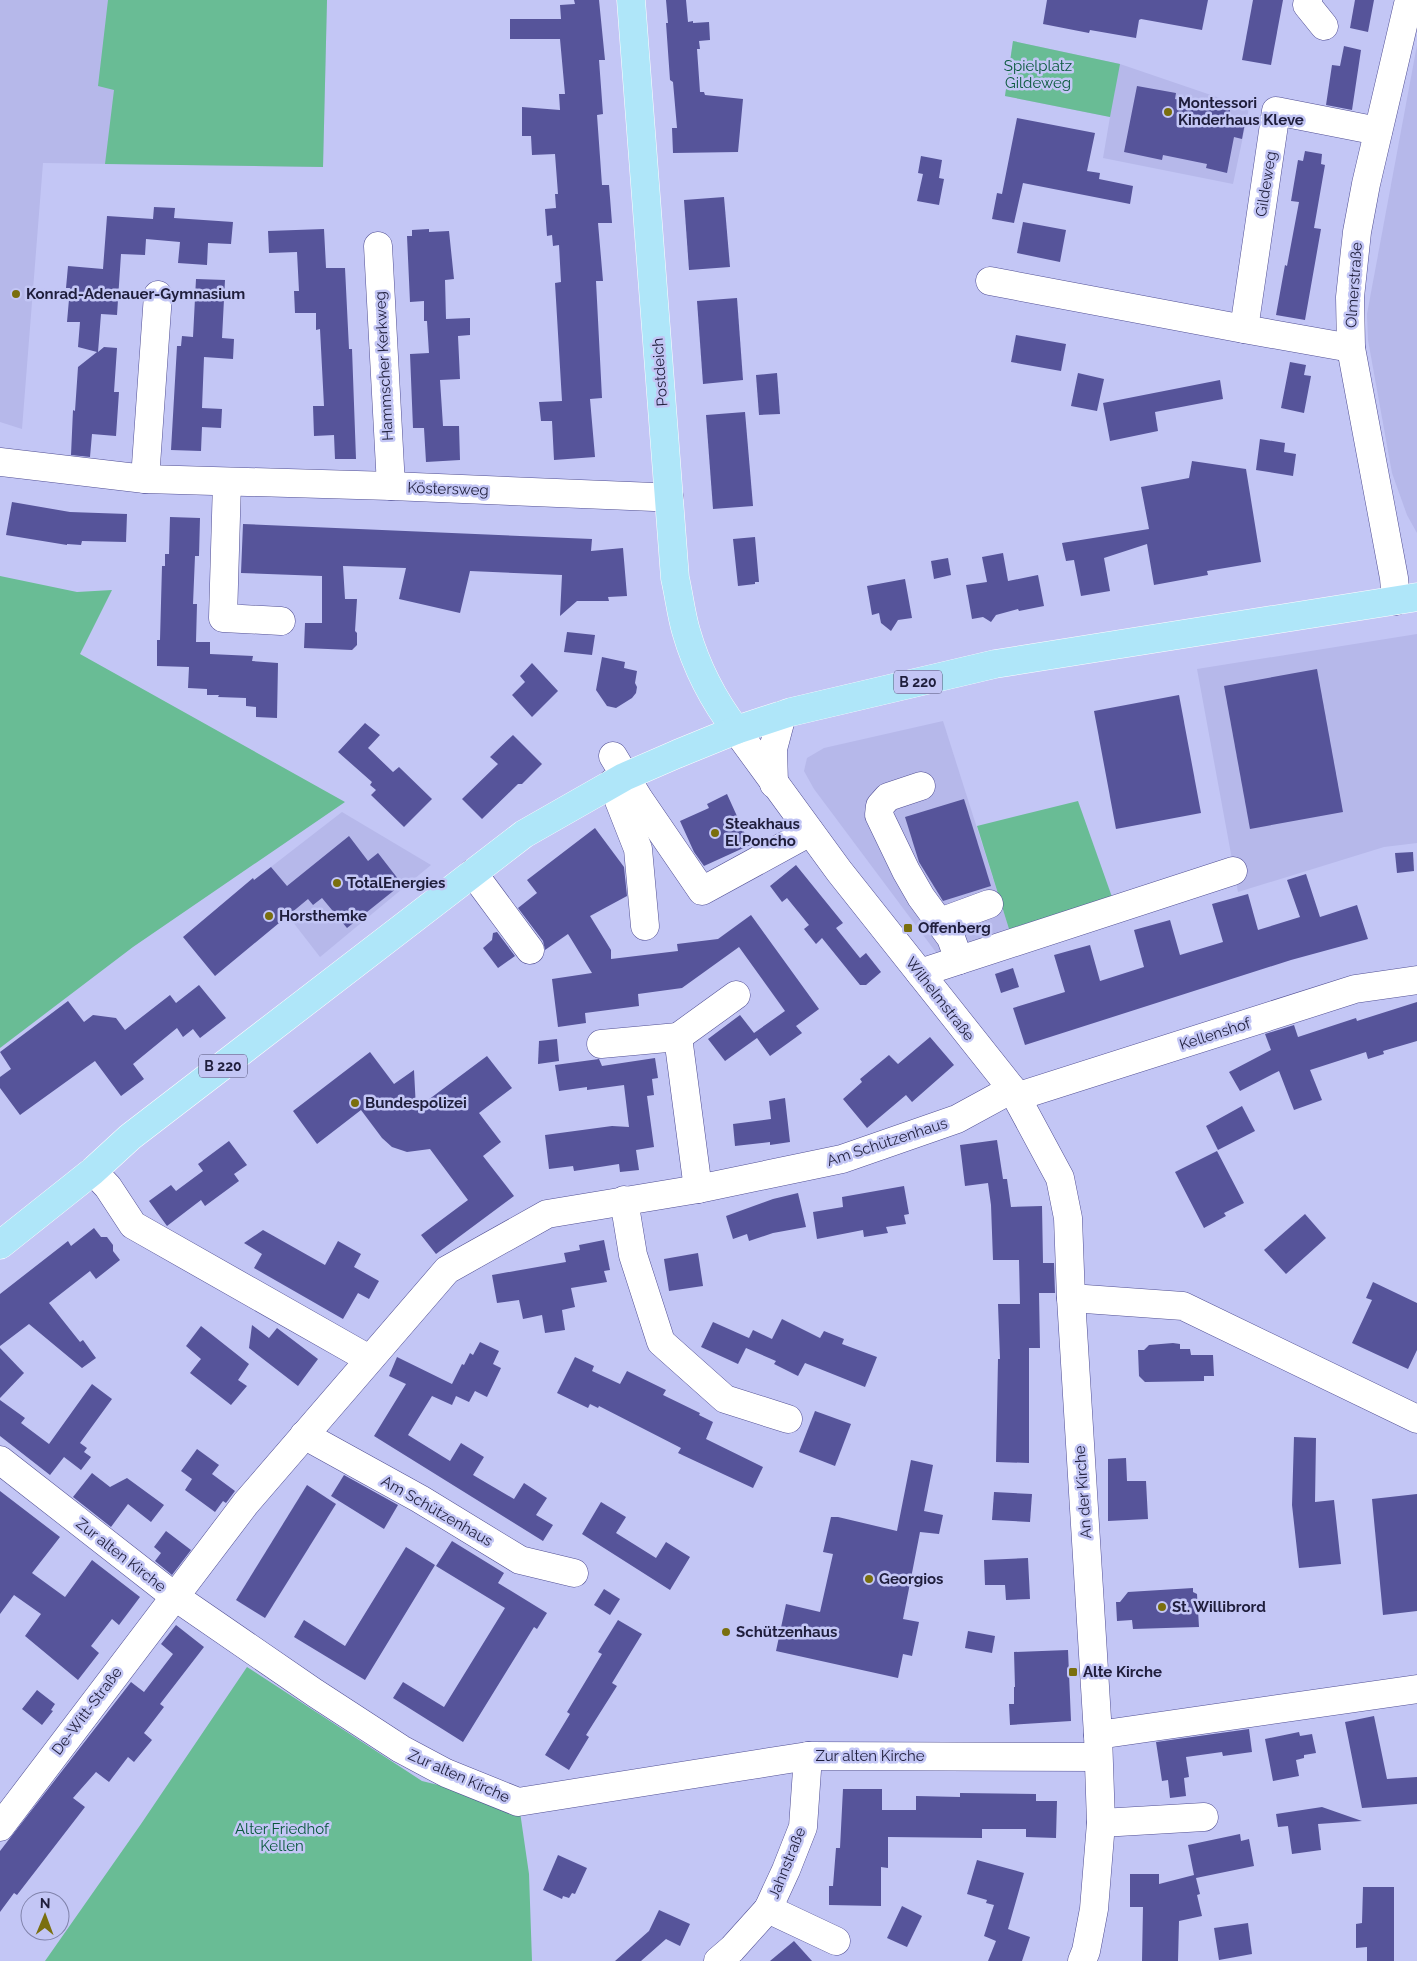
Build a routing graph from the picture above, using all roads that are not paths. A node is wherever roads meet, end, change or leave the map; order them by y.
1 (631, 0) edge
2 (1308, 0) edge
3 (1409, 0) edge
4 (1324, 26) dead end
5 (1378, 131) junction
6 (378, 246) dead end
7 (990, 281) dead end
8 (158, 295) dead end
9 (1244, 329) junction
10 (1351, 348) junction
11 (0, 462) edge
12 (146, 479) junction
13 (227, 482) junction
14 (391, 486) junction
15 (670, 496) junction
16 (1406, 599) edge
17 (281, 621) dead end
18 (782, 715) junction
19 (736, 730) junction
20 (617, 772) junction
21 (774, 784) junction
22 (921, 786) dead end
23 (810, 832) junction
24 (1233, 871) dead end
25 (472, 873) junction
26 (989, 904) dead end
27 (940, 922) junction
28 (645, 926) dead end
29 (530, 950) dead end
30 (959, 960) junction
31 (920, 973) junction
32 (1417, 980) edge
33 (736, 995) dead end
34 (678, 1037) junction
35 (600, 1044) dead end
36 (1014, 1093) junction
37 (93, 1171) junction
38 (698, 1189) junction
39 (624, 1200) junction
40 (0, 1245) edge
41 (1071, 1298) junction
42 (369, 1359) junction
43 (788, 1419) dead end
44 (1417, 1419) edge
45 (304, 1435) junction
46 (0, 1460) edge
47 (574, 1573) dead end
48 (174, 1596) junction
49 (1417, 1689) edge
50 (1098, 1746) junction
51 (808, 1756) junction
52 (1204, 1817) dead end
53 (1101, 1823) junction
54 (0, 1827) edge
55 (768, 1909) junction
56 (836, 1941) dead end
57 (718, 1961) edge
58 (1082, 1961) edge

1 - 15 main road, Postdeich
2 - 4 street
3 - 5 street, Olmerstraße
5 - 9 street, Gildeweg
5 - 10 street, Olmerstraße
6 - 14 street, Hammscher Kerkweg
7 - 9 street
8 - 12 street
9 - 10 street
10 - 16 street, Olmerstraße
11 - 12 street, Köstersweg
12 - 13 street, Köstersweg
13 - 14 street, Köstersweg
13 - 17 street
14 - 15 street, Köstersweg
15 - 19 main road, Postdeich
16 - 18 main road, B 220
18 - 19 main road, B 220
18 - 21 street
19 - 20 main road, B 220
19 - 21 street, Wilhelmstraße
20 - 23 street
20 - 25 main road, B 220
20 - 28 street
21 - 23 street, Wilhelmstraße
22 - 27 street
23 - 31 street, Wilhelmstraße
24 - 30 street
25 - 29 street
25 - 37 main road, B 220
26 - 27 street
27 - 30 street
30 - 31 street
31 - 36 street, Wilhelmstraße
32 - 36 street, Kellenshof
33 - 34 street
34 - 35 street
34 - 38 street
36 - 38 street, Am Schützenhaus
36 - 41 street, Wilhelmstraße
37 - 40 main road, B 220
37 - 42 street
38 - 39 street, Am Schützenhaus
39 - 42 street, Am Schützenhaus
39 - 43 street
41 - 44 street
41 - 50 street, An der Kirche
42 - 45 street, Am Schützenhaus
45 - 47 street, Am Schützenhaus
45 - 48 street, Am Schützenhaus
46 - 48 street, Zur alten Kirche
48 - 51 street, Zur alten Kirche
48 - 54 street, De-Witt-Straße
49 - 50 street
50 - 51 street, Zur alten Kirche
50 - 53 street, An der Kirche
51 - 55 street, Jahnstraße
52 - 53 street
53 - 58 street, An der Kirche
55 - 56 street, Jahnstraße
55 - 57 street, Jahnstraße

